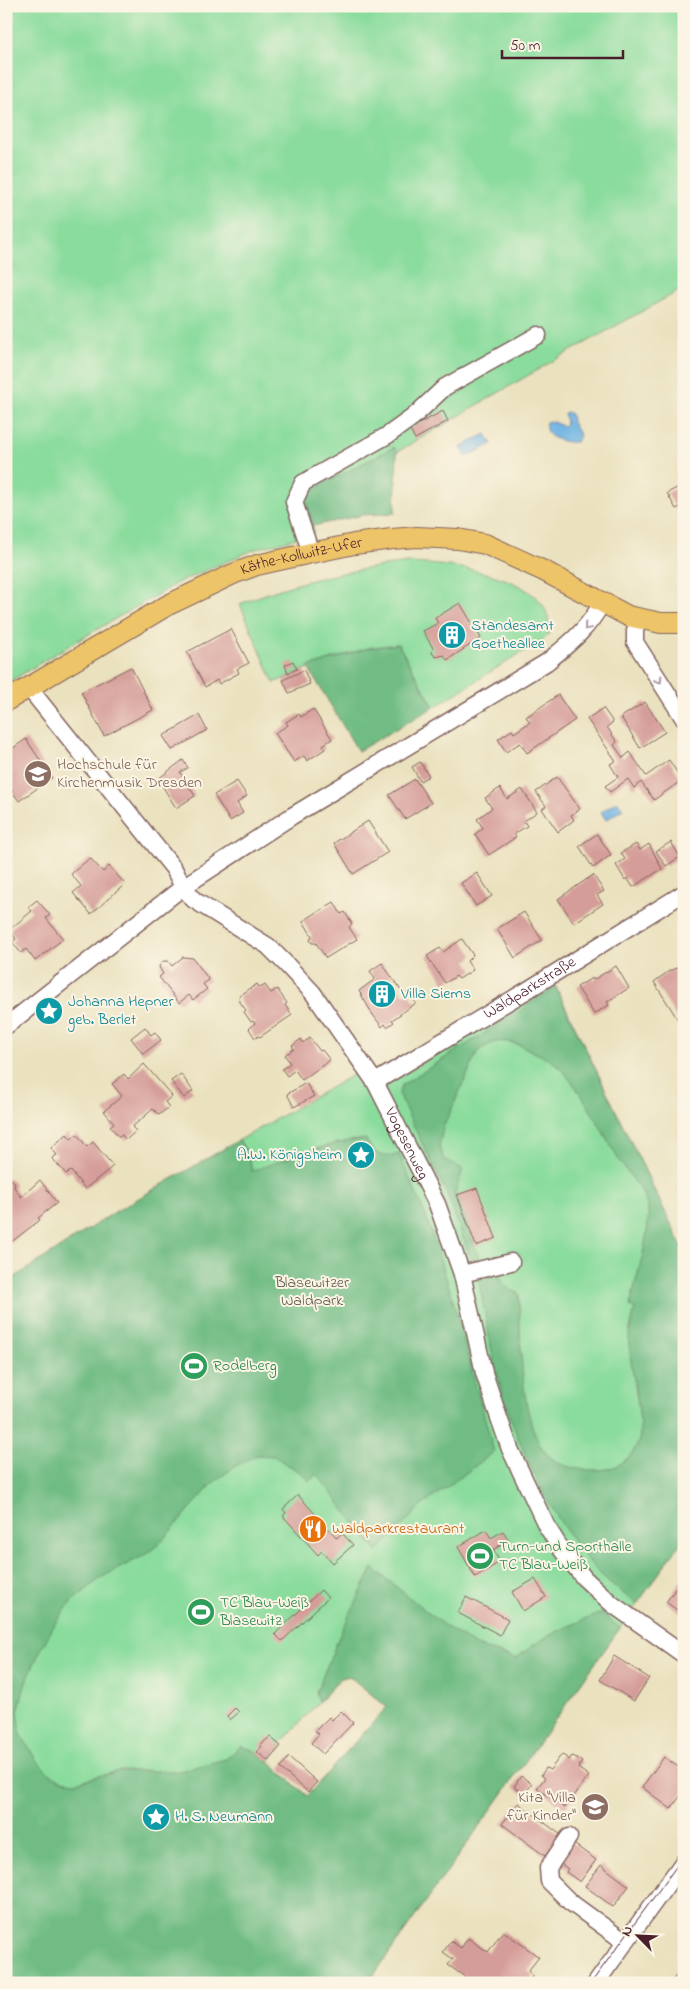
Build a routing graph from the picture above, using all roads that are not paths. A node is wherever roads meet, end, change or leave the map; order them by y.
1 (538, 336) dead end
2 (311, 553) junction
3 (608, 606) junction
4 (638, 619) junction
5 (684, 623) edge
6 (29, 688) junction
7 (6, 701) edge
8 (684, 719) edge
9 (183, 887) junction
10 (684, 893) edge
11 (6, 1026) edge
12 (375, 1082) junction
13 (511, 1262) dead end
14 (462, 1274) junction
15 (684, 1655) edge
16 (569, 1837) dead end
17 (684, 1861) edge
18 (625, 1942) junction
19 (596, 1983) edge

1 - 2 street
2 - 3 main road, Käthe-Kollwitz-Ufer
2 - 6 main road, Käthe-Kollwitz-Ufer
3 - 4 main road, Käthe-Kollwitz-Ufer
3 -> 9 street
4 - 5 main road, Käthe-Kollwitz-Ufer
4 -> 8 street
6 - 7 main road, Käthe-Kollwitz-Ufer
6 - 9 street, Vogesenweg
9 - 11 street
9 - 12 street, Vogesenweg
10 - 12 street, Waldparkstraße
12 - 14 street, Vogesenweg
13 - 14 street
14 - 15 street, Vogesenweg
16 - 18 street
17 - 18 street
18 - 19 street

